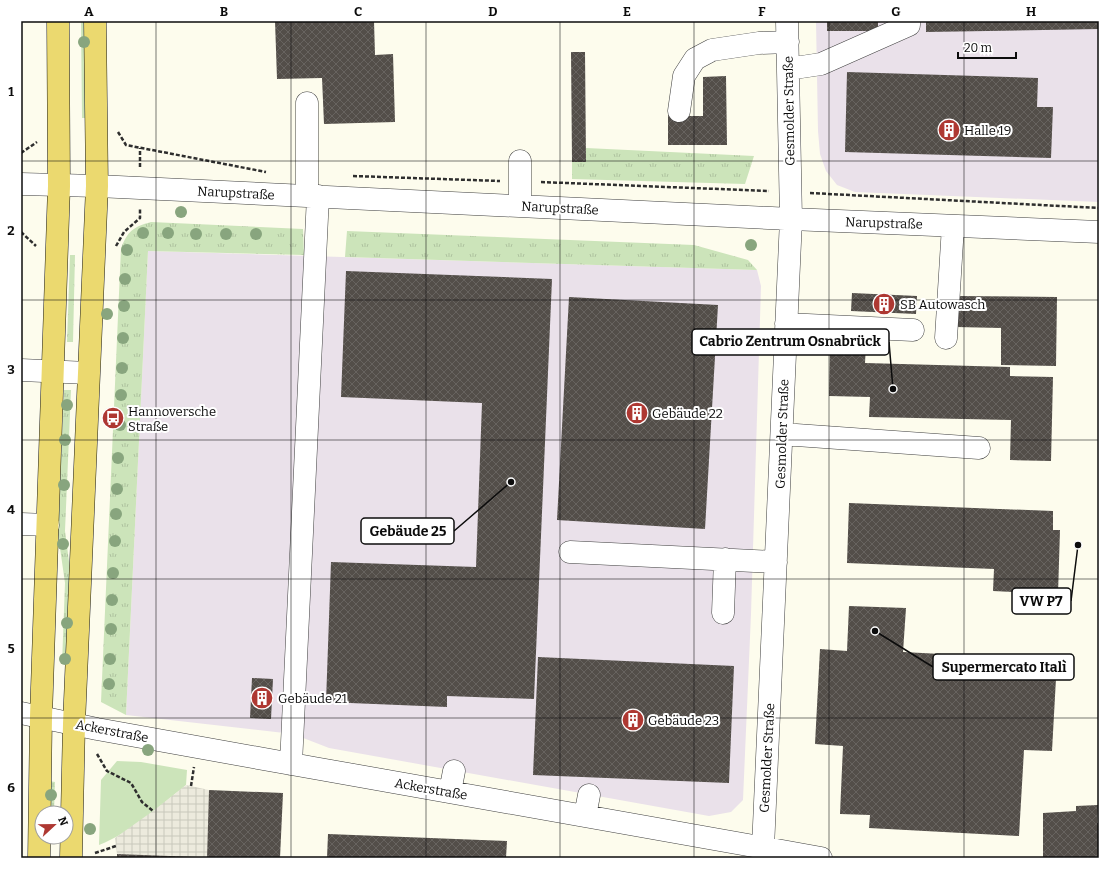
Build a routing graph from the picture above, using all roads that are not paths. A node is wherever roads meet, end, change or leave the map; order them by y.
1 (58, 21) edge
2 (95, 21) edge
3 (909, 21) edge
4 (788, 32) edge
5 (788, 69) junction
6 (307, 103) dead end
7 (679, 111) dead end
8 (520, 171) road end
9 (21, 184) edge
10 (59, 186) junction
11 (97, 186) junction
12 (313, 196) junction
13 (520, 206) junction
14 (791, 219) junction
15 (953, 226) junction
16 (1099, 232) edge
17 (786, 324) junction
18 (912, 330) dead end
19 (946, 338) dead end
20 (21, 370) edge
21 (53, 372) junction
22 (88, 373) junction
23 (782, 434) junction
24 (979, 448) dead end
25 (21, 524) edge
26 (48, 525) junction
27 (570, 552) dead end
28 (725, 560) junction
29 (776, 562) junction
30 (723, 613) dead end
31 (31, 715) edge
32 (74, 724) junction
33 (291, 764) junction
34 (454, 771) dead end
35 (450, 792) junction
36 (772, 852) edge
37 (39, 858) edge
38 (72, 858) edge
39 (821, 858) edge

1 - 10 main road
2 - 11 main road
3 - 5 street
4 - 5 street, Gesmolder Straße
4 - 7 street
5 - 14 street, Gesmolder Straße
6 - 12 street
8 - 13 street
9 - 10 street, Narupstraße
10 - 11 street, Narupstraße
10 - 21 main road
11 - 12 street, Narupstraße
11 - 22 main road
12 - 13 street, Narupstraße
12 - 33 street
13 - 14 street, Narupstraße
14 - 15 street, Narupstraße
14 - 17 street, Gesmolder Straße
15 - 16 street, Narupstraße
15 - 19 street
17 - 18 street
17 - 23 street, Gesmolder Straße
20 - 21 street
21 - 22 street
21 - 26 main road
22 - 32 main road
23 - 24 street
23 - 29 street, Gesmolder Straße
25 - 26 street
26 - 31 main road
27 - 28 street
28 - 29 street
28 - 30 street
29 - 36 street, Gesmolder Straße
31 - 32 street, Ackerstraße
31 - 37 main road
32 - 33 street, Ackerstraße
32 - 38 main road
33 - 35 street, Ackerstraße
34 - 35 street
35 - 36 street, Ackerstraße
36 - 39 street, Ackerstraße

